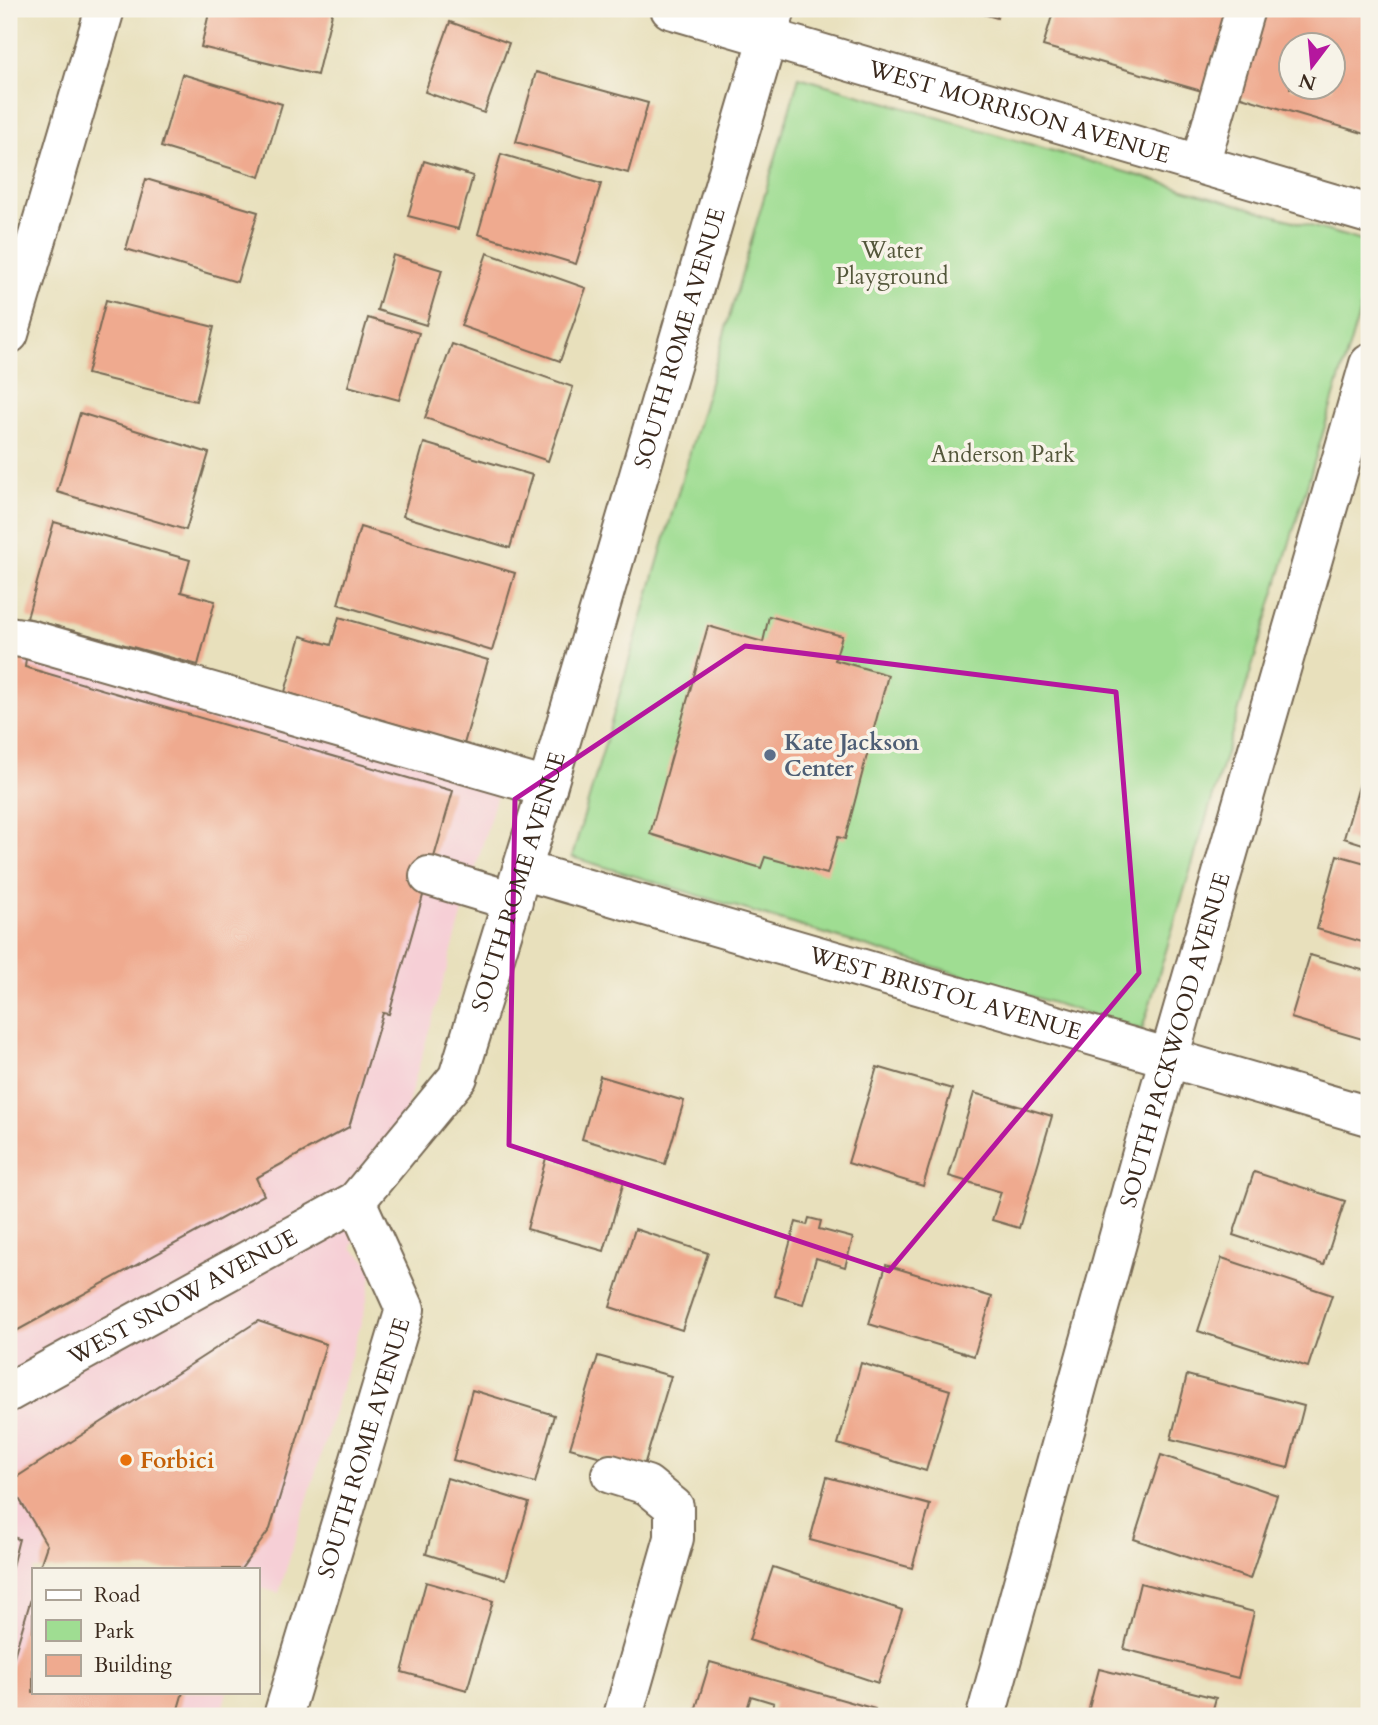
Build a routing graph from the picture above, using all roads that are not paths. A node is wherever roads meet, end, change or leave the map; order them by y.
1 (105, 9) edge
2 (670, 9) edge
3 (1245, 9) edge
4 (772, 23) edge
5 (1200, 164) junction
6 (1369, 214) edge
7 (9, 334) edge
8 (1369, 364) edge
9 (9, 636) edge
10 (547, 788) junction
11 (429, 876) dead end
12 (517, 886) junction
13 (1168, 1058) junction
14 (1369, 1116) edge
15 (356, 1201) junction
16 (9, 1392) edge
17 (611, 1474) dead end
18 (285, 1716) edge
19 (623, 1716) edge
20 (986, 1716) edge

1 - 7 street
2 - 4 street, WEST MORRISON AVENUE
3 - 5 street
4 - 5 street, WEST MORRISON AVENUE
4 - 10 street, SOUTH ROME AVENUE
5 - 6 street, WEST MORRISON AVENUE
8 - 13 street, SOUTH PACKWOOD AVENUE
9 - 10 street
10 - 12 street, SOUTH ROME AVENUE
11 - 12 street, WEST BRISTOL AVENUE
12 - 13 street, WEST BRISTOL AVENUE
12 - 15 street, SOUTH ROME AVENUE
13 - 14 street, WEST BRISTOL AVENUE
13 - 20 street, SOUTH PACKWOOD AVENUE
15 - 16 street, WEST SNOW AVENUE
15 - 18 street, SOUTH ROME AVENUE
17 - 19 street

